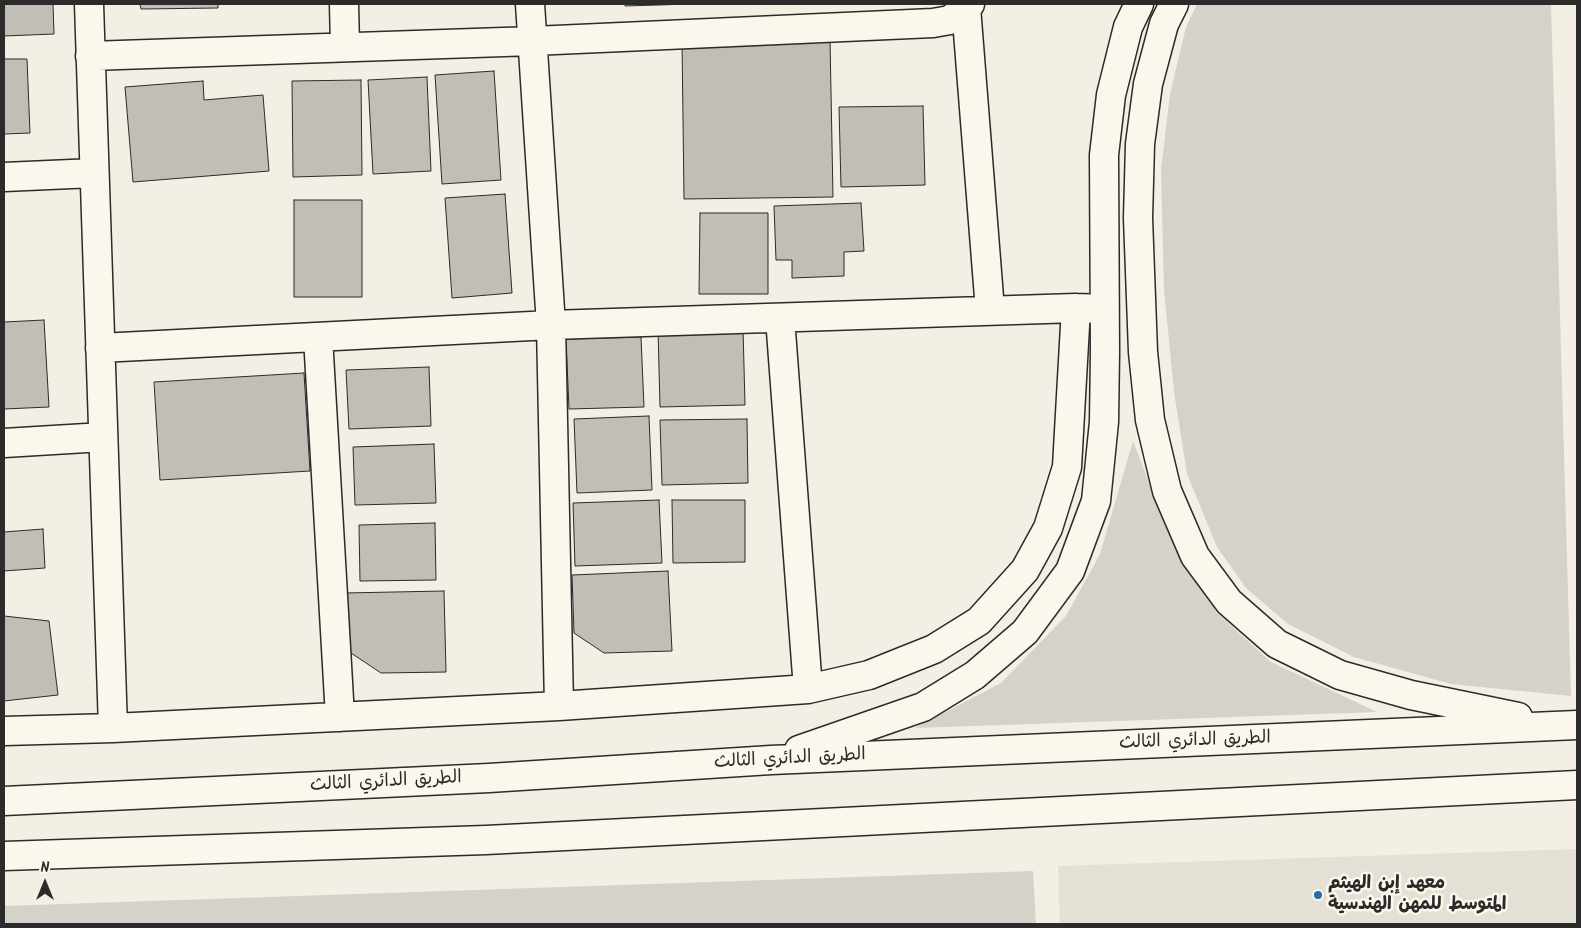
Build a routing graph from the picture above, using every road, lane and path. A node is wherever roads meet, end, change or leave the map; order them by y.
1 (89, 4) edge
2 (344, 4) edge
3 (530, 4) edge
4 (1139, 4) edge
5 (1174, 4) edge
6 (967, 5) edge
7 (533, 41) junction
8 (345, 48) junction
9 (90, 56) junction
10 (94, 173) junction
11 (4, 177) edge
12 (1076, 308) junction
13 (1104, 309) junction
14 (990, 310) junction
15 (780, 318) junction
16 (551, 325) junction
17 (318, 337) junction
18 (100, 348) junction
19 (103, 437) junction
20 (4, 443) edge
21 (808, 689) junction
22 (559, 706) junction
23 (340, 717) junction
24 (1568, 726) edge
25 (113, 728) junction
26 (4, 731) edge
27 (771, 760) junction
28 (1577, 785) edge
29 (4, 801) edge
30 (4, 856) edge

1 - 9 main road
2 - 8 main road
3 - 7 main road
4 - 13 main road
5 - 24 main road
6 - 7 main road
6 - 14 main road
7 - 8 main road
7 - 16 main road
8 - 9 main road
9 - 10 main road
10 - 11 main road
10 - 18 main road
12 - 13 main road
12 - 14 main road
12 - 21 main road
13 - 27 main road
14 - 15 main road
15 - 16 main road
15 - 21 main road
16 - 17 main road
16 - 22 main road
17 - 18 main road
17 - 23 main road
18 - 19 main road
19 - 20 main road
19 - 25 main road
21 - 22 main road
22 - 23 main road
23 - 25 main road
24 - 27 main road, الطريق الدائري الثالث
25 - 26 main road
27 - 29 main road, الطريق الدائري الثالث
28 - 30 main road

